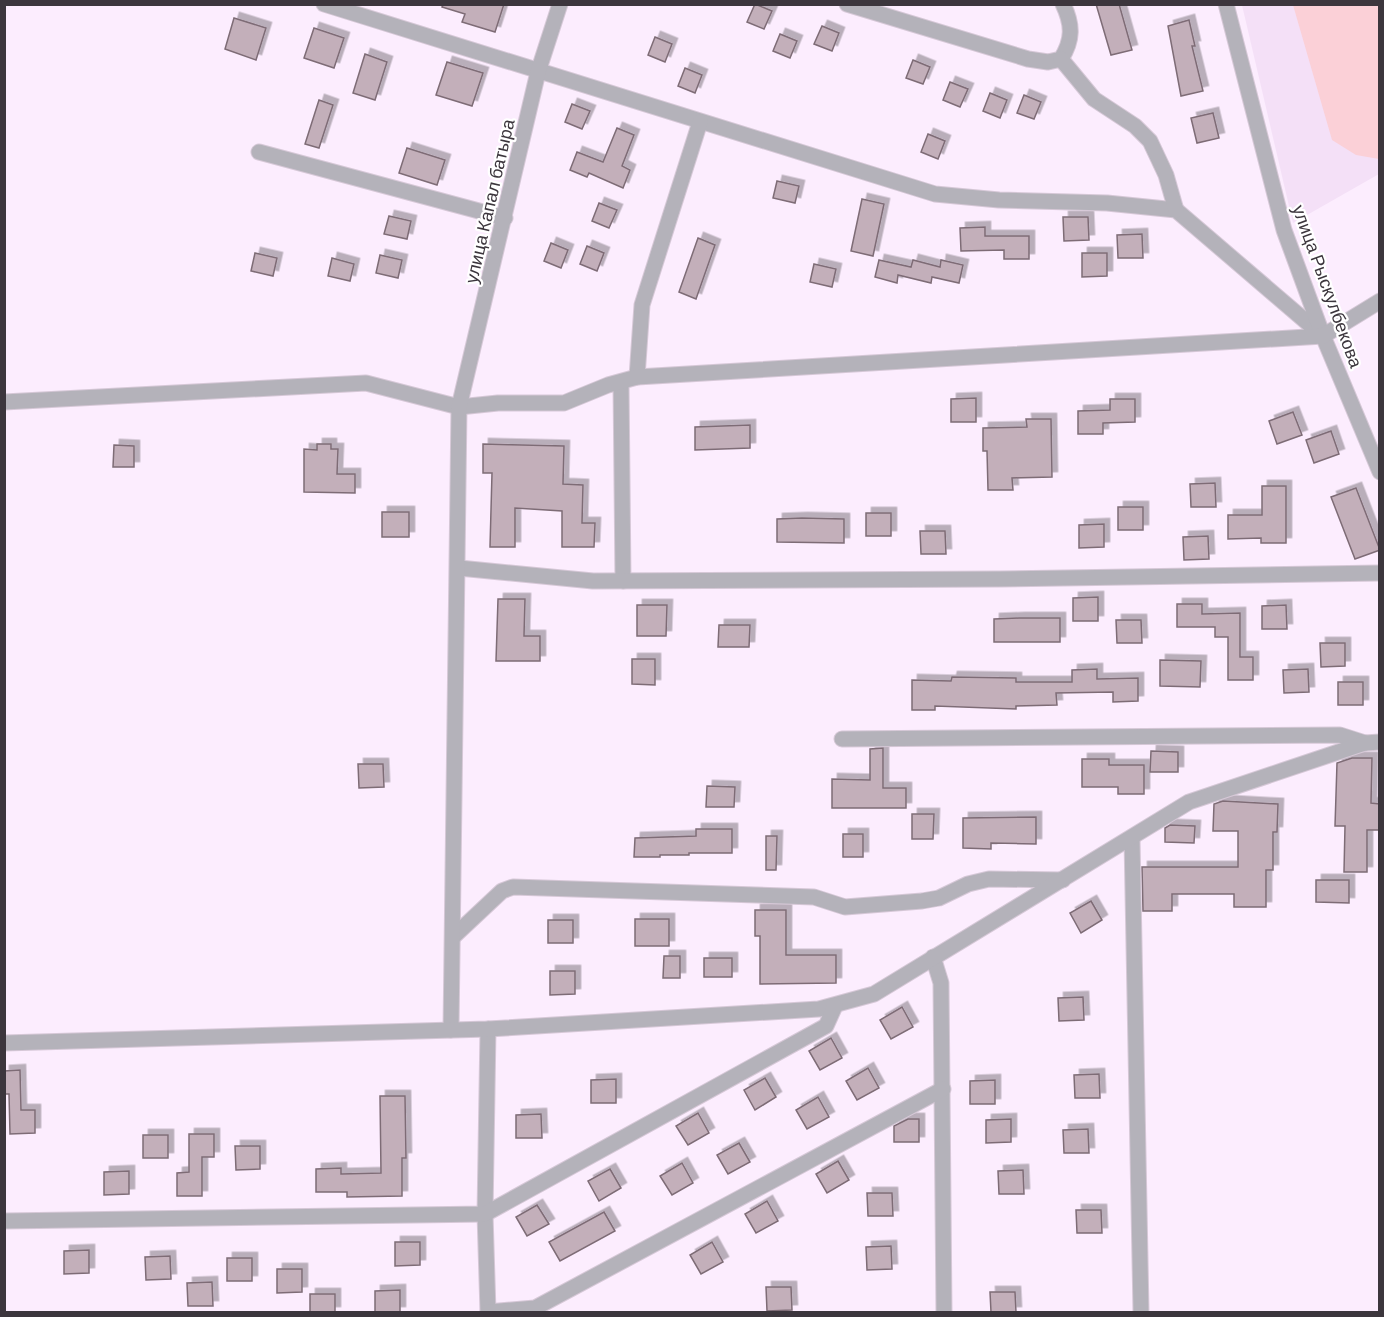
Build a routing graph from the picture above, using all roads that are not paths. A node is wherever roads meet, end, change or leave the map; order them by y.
1 (324, 4) edge
2 (560, 4) edge
3 (847, 4) edge
4 (1063, 4) edge
5 (1226, 4) edge
6 (1062, 59) junction
7 (538, 72) junction
8 (700, 122) junction
9 (259, 152) dead end
10 (1176, 210) junction
11 (505, 218) junction
12 (1380, 301) edge
13 (1323, 336) junction
14 (637, 377) junction
15 (621, 383) junction
16 (4, 402) edge
17 (459, 407) junction
18 (1380, 472) edge
19 (459, 568) junction
20 (1380, 573) edge
21 (623, 581) junction
22 (842, 739) dead end
23 (1372, 742) edge
24 (1132, 839) junction
25 (1063, 880) junction
26 (454, 936) junction
27 (933, 957) junction
28 (836, 1006) junction
29 (488, 1029) junction
30 (451, 1030) junction
31 (4, 1043) edge
32 (943, 1089) junction
33 (485, 1214) junction
34 (4, 1221) edge
35 (488, 1312) edge
36 (944, 1312) edge
37 (1141, 1312) edge

1 - 7 street
2 - 7 street, улица Капал батыра
3 - 6 street
4 - 6 street
5 - 13 street, улица Рыскулбекова
6 - 10 street
7 - 8 street
7 - 11 street, улица Капал батыра
8 - 10 street
8 - 14 street
9 - 11 street
10 - 13 street
11 - 17 street, улица Капал батыра
12 - 13 street
13 - 14 street
13 - 18 street, улица Рыскулбекова
14 - 15 street
15 - 17 street
15 - 21 street
16 - 17 street
17 - 19 street, улица Капал батыра
19 - 21 street
19 - 26 street, улица Капал батыра
20 - 21 street
22 - 23 street
23 - 24 street
24 - 25 street
24 - 37 street
25 - 26 street
25 - 27 street
26 - 30 street, улица Капал батыра
27 - 28 street
27 - 32 street
28 - 29 street
28 - 33 street
29 - 30 street
29 - 33 street
30 - 31 street
32 - 35 street
32 - 36 street
33 - 34 street
33 - 35 street

